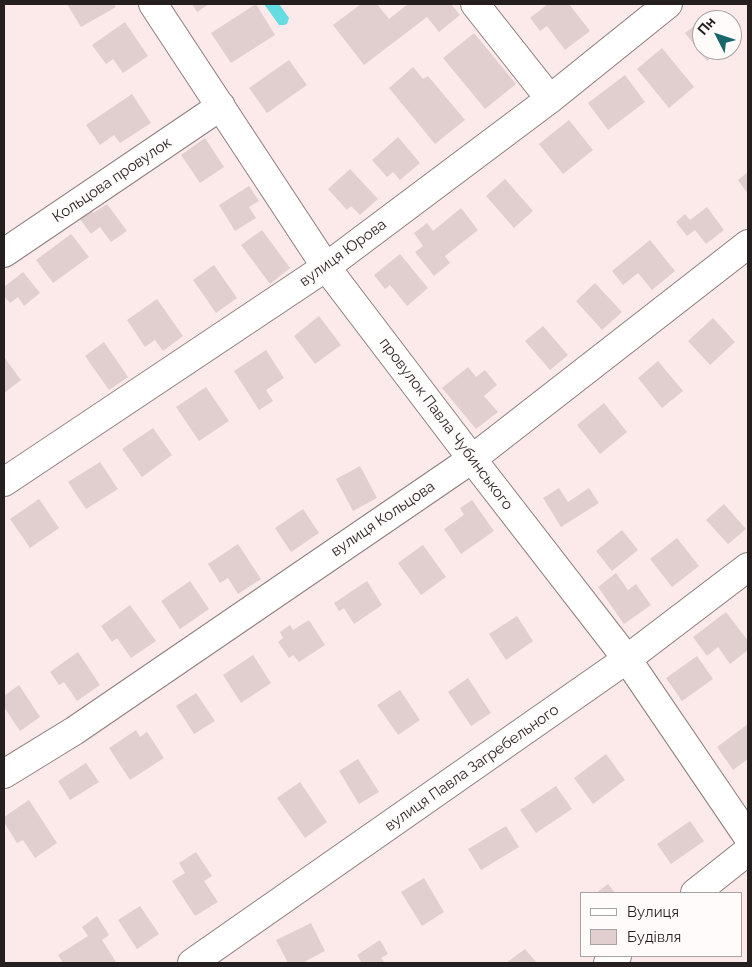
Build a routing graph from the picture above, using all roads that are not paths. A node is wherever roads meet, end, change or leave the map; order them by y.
1 (153, 4) edge
2 (476, 4) edge
3 (668, 4) edge
4 (550, 99) junction
5 (221, 106) junction
6 (748, 244) edge
7 (4, 253) edge
8 (326, 267) junction
9 (472, 459) junction
10 (4, 482) edge
11 (748, 567) edge
12 (627, 659) junction
13 (4, 774) edge
14 (748, 837) edge
15 (748, 851) edge
16 (696, 892) edge
17 (192, 963) edge

1 - 5 street, провулок Павла Чубинського
2 - 4 street
3 - 4 street, вулиця Юрова
4 - 8 street, вулиця Юрова
5 - 7 street, Кольцова провулок
5 - 8 street, провулок Павла Чубинського
6 - 9 street, вулиця Кольцова
8 - 9 street, провулок Павла Чубинського
8 - 10 street, вулиця Юрова
9 - 12 street, провулок Павла Чубинського
9 - 13 street, вулиця Кольцова
11 - 12 street, вулиця Павла Загребельного
12 - 14 street, провулок Павла Чубинського
12 - 17 street, вулиця Павла Загребельного
15 - 16 street

